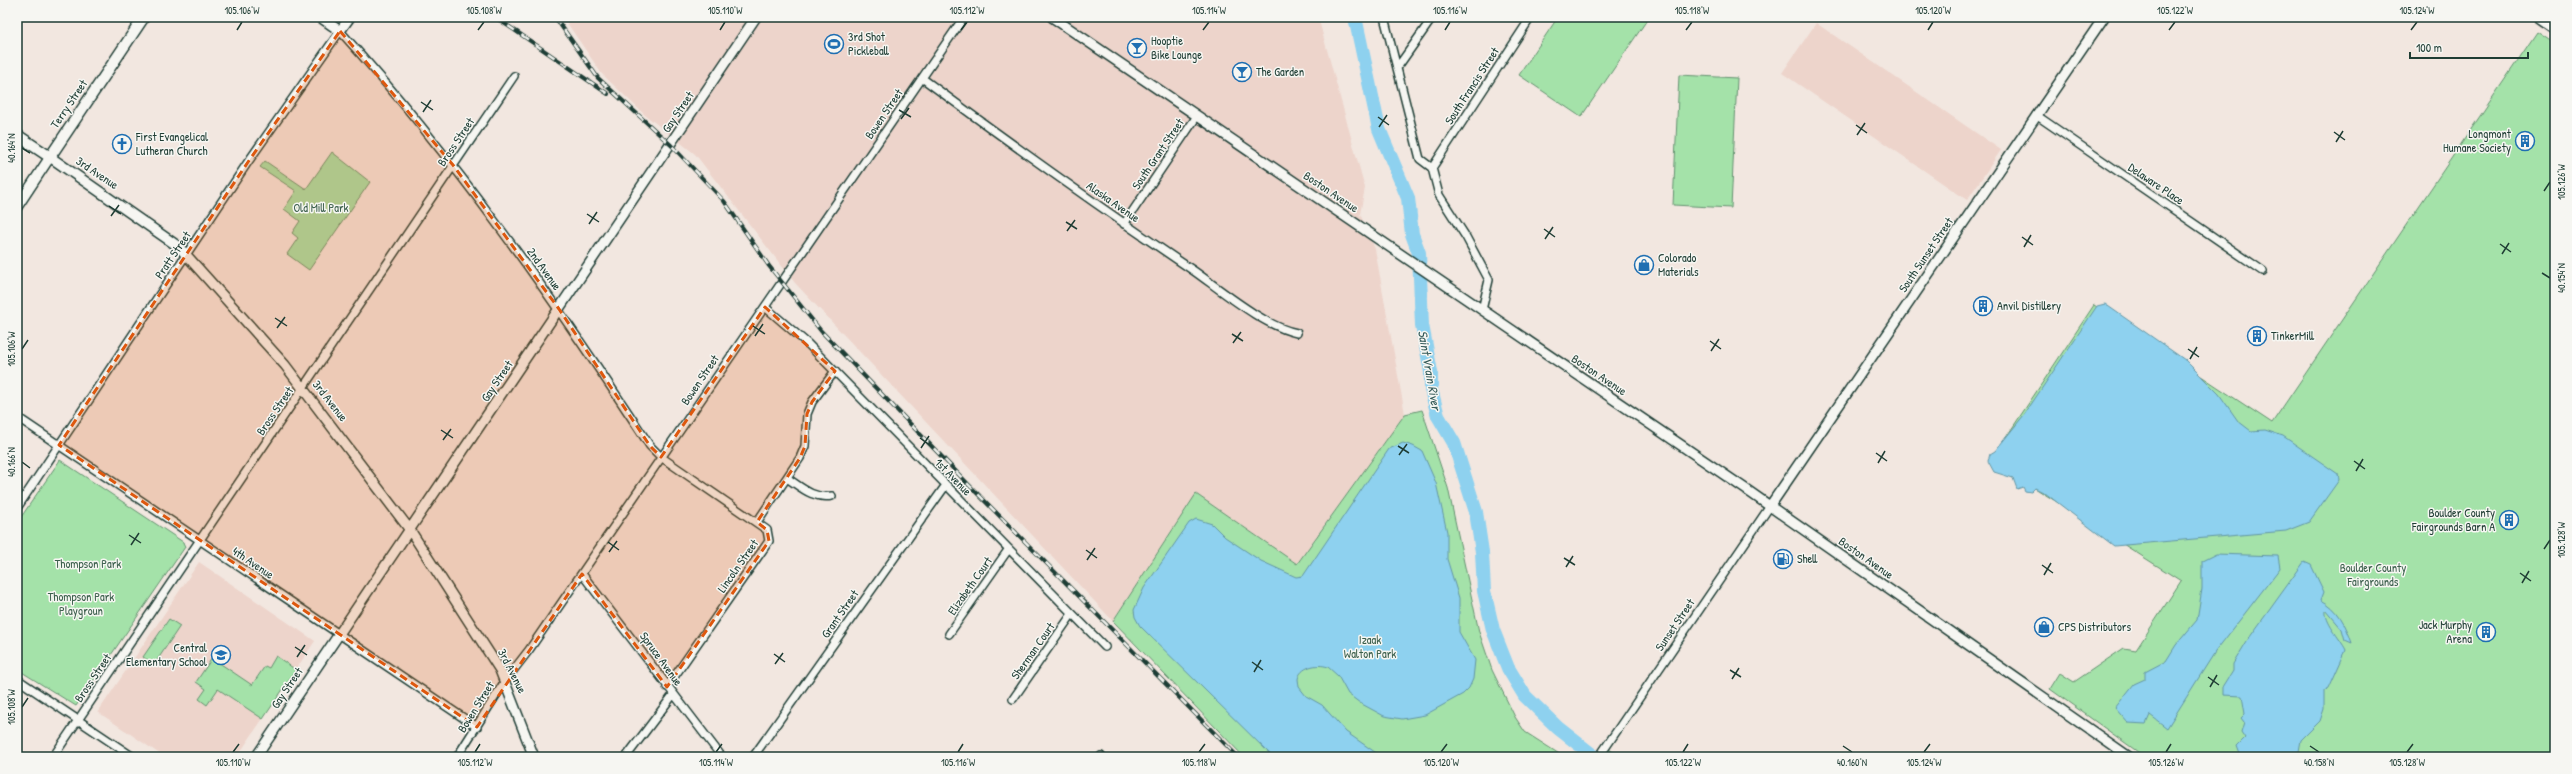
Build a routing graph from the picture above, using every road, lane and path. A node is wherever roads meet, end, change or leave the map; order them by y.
1 (144, 17) edge
2 (320, 17) edge
3 (350, 17) edge
4 (756, 17) edge
5 (964, 17) edge
6 (1052, 17) edge
7 (1384, 17) edge
8 (1433, 17) edge
9 (1531, 17) edge
10 (2104, 17) edge
11 (2539, 17) edge
12 (2555, 28) edge
13 (340, 30) junction
14 (1397, 68) junction
15 (514, 76) dead end
16 (922, 78) junction
17 (2036, 115) junction
18 (1197, 116) junction
19 (17, 135) edge
20 (50, 157) junction
21 (453, 165) junction
22 (1432, 168) junction
23 (17, 206) edge
24 (1124, 224) junction
25 (188, 254) junction
26 (2263, 271) dead end
27 (765, 307) junction
28 (559, 309) junction
29 (1482, 310) junction
30 (1297, 333) dead end
31 (835, 371) junction
32 (303, 388) junction
33 (17, 417) edge
34 (59, 445) junction
35 (661, 457) junction
36 (787, 478) junction
37 (946, 485) junction
38 (832, 496) dead end
39 (1770, 506) junction
40 (17, 508) edge
41 (757, 522) junction
42 (410, 530) junction
43 (200, 541) junction
44 (1008, 550) junction
45 (582, 574) junction
46 (1072, 614) junction
47 (949, 634) dead end
48 (338, 635) junction
49 (1105, 647) dead end
50 (17, 678) edge
51 (505, 681) junction
52 (667, 687) junction
53 (673, 695) junction
54 (1013, 699) dead end
55 (78, 720) junction
56 (477, 727) junction
57 (1601, 754) edge
58 (53, 757) edge
59 (133, 757) edge
60 (256, 757) edge
61 (457, 757) edge
62 (534, 757) edge
63 (626, 757) edge
64 (722, 757) edge
65 (753, 757) edge
66 (2129, 757) edge

1 - 20 main road, Terry Street
2 - 13 street, 2nd Avenue
3 - 13 street, Pratt Street
4 - 28 street, Gay Street
5 - 16 street, Bowen Street
6 - 18 street, Boston Avenue
7 - 14 street
8 - 14 street
9 - 22 street, South Francis Street
10 - 17 street, South Sunset Street
11 - 12 main road
13 - 21 street, 2nd Avenue
13 - 25 street, Pratt Street
14 - 22 street
15 - 21 street, Bross Street
16 - 24 street, Alaska Avenue
16 - 27 street, Bowen Street
17 - 26 street, Delaware Place
17 - 39 street, South Sunset Street
18 - 24 street, South Grant Street
18 - 29 street, Boston Avenue
19 - 20 main road, 3rd Avenue
20 - 23 street, Terry Street
20 - 25 street, 3rd Avenue
21 - 28 street, 2nd Avenue
21 - 32 street, Bross Street
22 - 29 street
24 - 30 street, Alaska Avenue
25 - 32 street, 3rd Avenue
25 - 34 street, Pratt Street
27 - 31 street, 1st Avenue
27 - 35 street, Bowen Street
28 - 35 street, 2nd Avenue
28 - 42 street, Gay Street
29 - 39 street, Boston Avenue
31 - 36 street, Lincoln Street
31 - 37 street, 1st Avenue
32 - 42 street, 3rd Avenue
32 - 43 street, Bross Street
33 - 34 street, 4th Avenue
34 - 40 street, Pratt Street
34 - 43 street, 4th Avenue
35 - 41 street, 2nd Avenue
35 - 45 street, Bowen Street
36 - 38 street
36 - 41 street, Lincoln Street
37 - 44 street, 1st Avenue
37 - 65 street, Grant Street
39 - 57 street, Sunset Street
39 - 66 street, Boston Avenue
41 - 52 street, Lincoln Street
42 - 48 street, Gay Street
42 - 51 street, 3rd Avenue
43 - 48 street, 4th Avenue
43 - 55 street, Bross Street
44 - 46 street, 1st Avenue
44 - 47 street, Elizabeth Court
45 - 51 street, Bowen Street
45 - 52 street, Spruce Avenue
46 - 49 street, 1st Avenue
46 - 54 street, Sherman Court
48 - 56 street, 4th Avenue
48 - 60 street, Gay Street
50 - 55 street
51 - 56 street, Bowen Street
51 - 62 street, 3rd Avenue
52 - 53 street, Spruce Avenue
53 - 63 street
53 - 64 street, Spruce Avenue
55 - 58 street, Bross Street
55 - 59 street
56 - 61 street, Bowen Street

